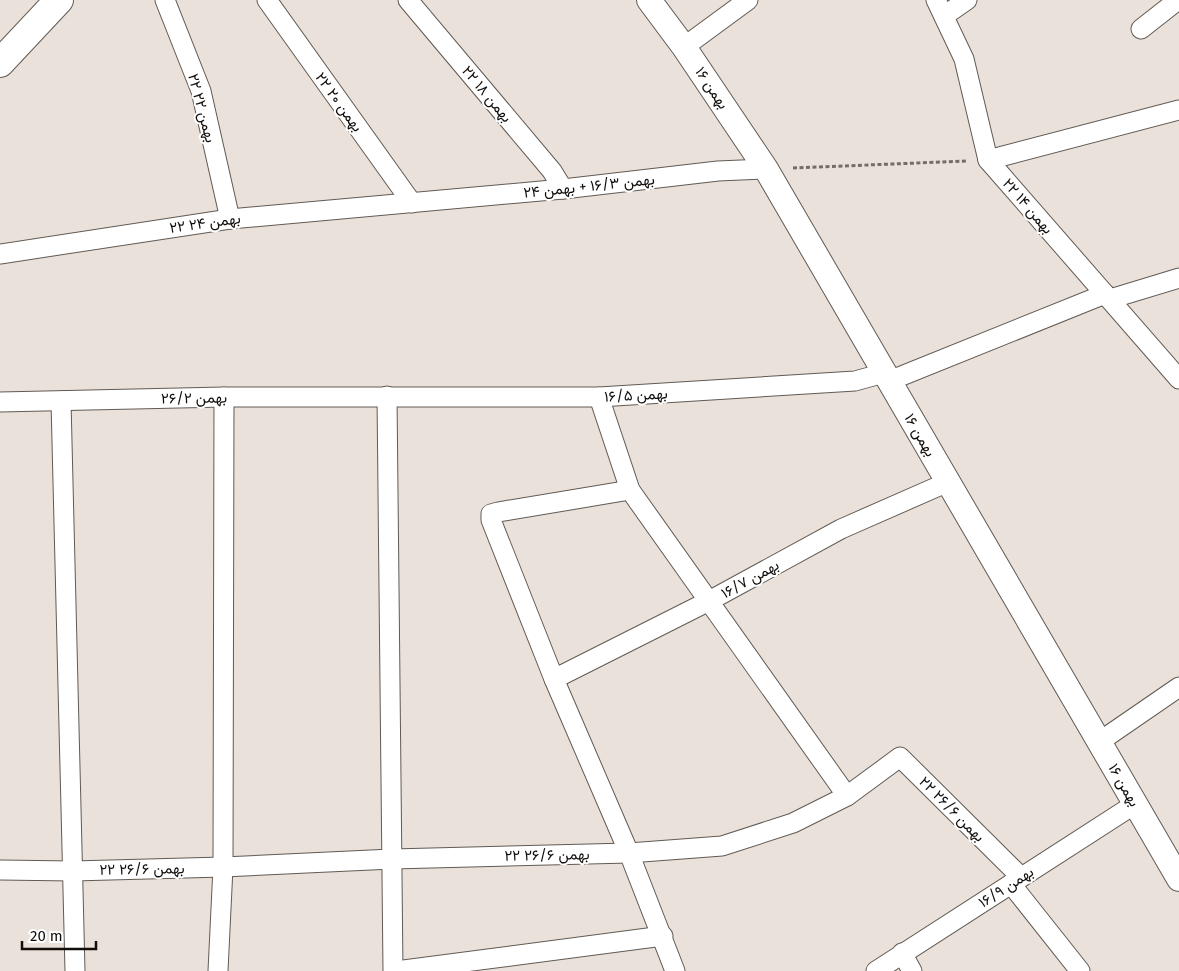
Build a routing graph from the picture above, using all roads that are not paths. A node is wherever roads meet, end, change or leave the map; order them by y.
1 (59, 0) edge
2 (165, 0) edge
3 (267, 0) edge
4 (408, 0) edge
5 (648, 0) edge
6 (748, 0) edge
7 (967, 0) edge
8 (1178, 0) edge
9 (940, 8) edge
10 (1141, 29) dead end
11 (684, 47) junction
12 (0, 63) edge
13 (1179, 110) edge
14 (988, 160) junction
15 (766, 169) junction
16 (563, 189) junction
17 (412, 203) junction
18 (230, 219) junction
19 (0, 254) edge
20 (1179, 278) edge
21 (1107, 296) junction
22 (887, 377) junction
23 (1179, 379) edge
24 (387, 396) junction
25 (224, 397) junction
26 (599, 397) junction
27 (61, 401) junction
28 (0, 402) edge
29 (948, 482) junction
30 (630, 490) junction
31 (709, 601) junction
32 (554, 679) junction
33 (1179, 687) edge
34 (1099, 742) junction
35 (847, 796) junction
36 (1135, 804) junction
37 (629, 853) junction
38 (392, 859) junction
39 (222, 867) junction
40 (0, 870) edge
41 (73, 871) junction
42 (1179, 879) edge
43 (1016, 881) junction
44 (663, 936) junction
45 (902, 954) junction
46 (75, 971) edge
47 (218, 971) edge
48 (394, 971) edge
49 (675, 971) edge
50 (876, 971) edge
51 (912, 971) edge
52 (1080, 971) edge

1 - 12 main road
2 - 18 street, ۲۲ بهمن ۲۲
3 - 17 street, ۲۲ بهمن ۲۰
4 - 16 street, ۲۲ بهمن ۱۸
5 - 11 street, بهمن ۱۶
6 - 11 street
7 - 9 street
8 - 10 street
9 - 14 street, ۲۲ بهمن ۱۴
11 - 15 street, بهمن ۱۶
13 - 14 street
14 - 21 street, ۲۲ بهمن ۱۴
15 - 16 street, بهمن ۱۶/۳ + بهمن ۲۴
15 - 22 street, بهمن ۱۶
16 - 17 street, بهمن ۱۶/۳ + بهمن ۲۴
17 - 18 street, ۲۲ بهمن ۲۴
18 - 19 street, ۲۲ بهمن ۲۴
20 - 21 street, بهمن ۱۶/۵
21 - 22 street, بهمن ۱۶/۵
21 - 23 street, ۲۲ بهمن ۱۴
22 - 26 street, بهمن ۱۶/۵
22 - 29 street, بهمن ۱۶
24 - 25 street, بهمن ۲۶/۲
24 - 26 street, بهمن ۱۶/۵
24 - 38 street
25 - 27 street, بهمن ۲۶/۲
25 - 39 street
26 - 30 street
27 - 28 street, بهمن ۲۶/۲
27 - 41 street
29 - 31 street, بهمن ۱۶/۷
29 - 34 street, بهمن ۱۶
30 - 31 street
30 - 32 street
31 - 32 street, بهمن ۱۶/۷
31 - 35 street
32 - 37 street
33 - 34 street
34 - 36 street, بهمن ۱۶
35 - 37 street, ۲۲ بهمن ۲۶/۶
35 - 43 street, ۲۲ بهمن ۲۶/۶
36 - 42 street, بهمن ۱۶
36 - 43 street, بهمن ۱۶/۹
37 - 38 street, ۲۲ بهمن ۲۶/۶
37 - 44 street
38 - 39 street, ۲۲ بهمن ۲۶/۶
38 - 48 street
39 - 41 street, ۲۲ بهمن ۲۶/۶
39 - 47 street
40 - 41 street, ۲۲ بهمن ۲۶/۶
41 - 46 street
43 - 45 street, بهمن ۱۶/۹
43 - 52 street
44 - 48 street
44 - 49 street
45 - 50 street, بهمن ۱۶/۹
45 - 51 street

